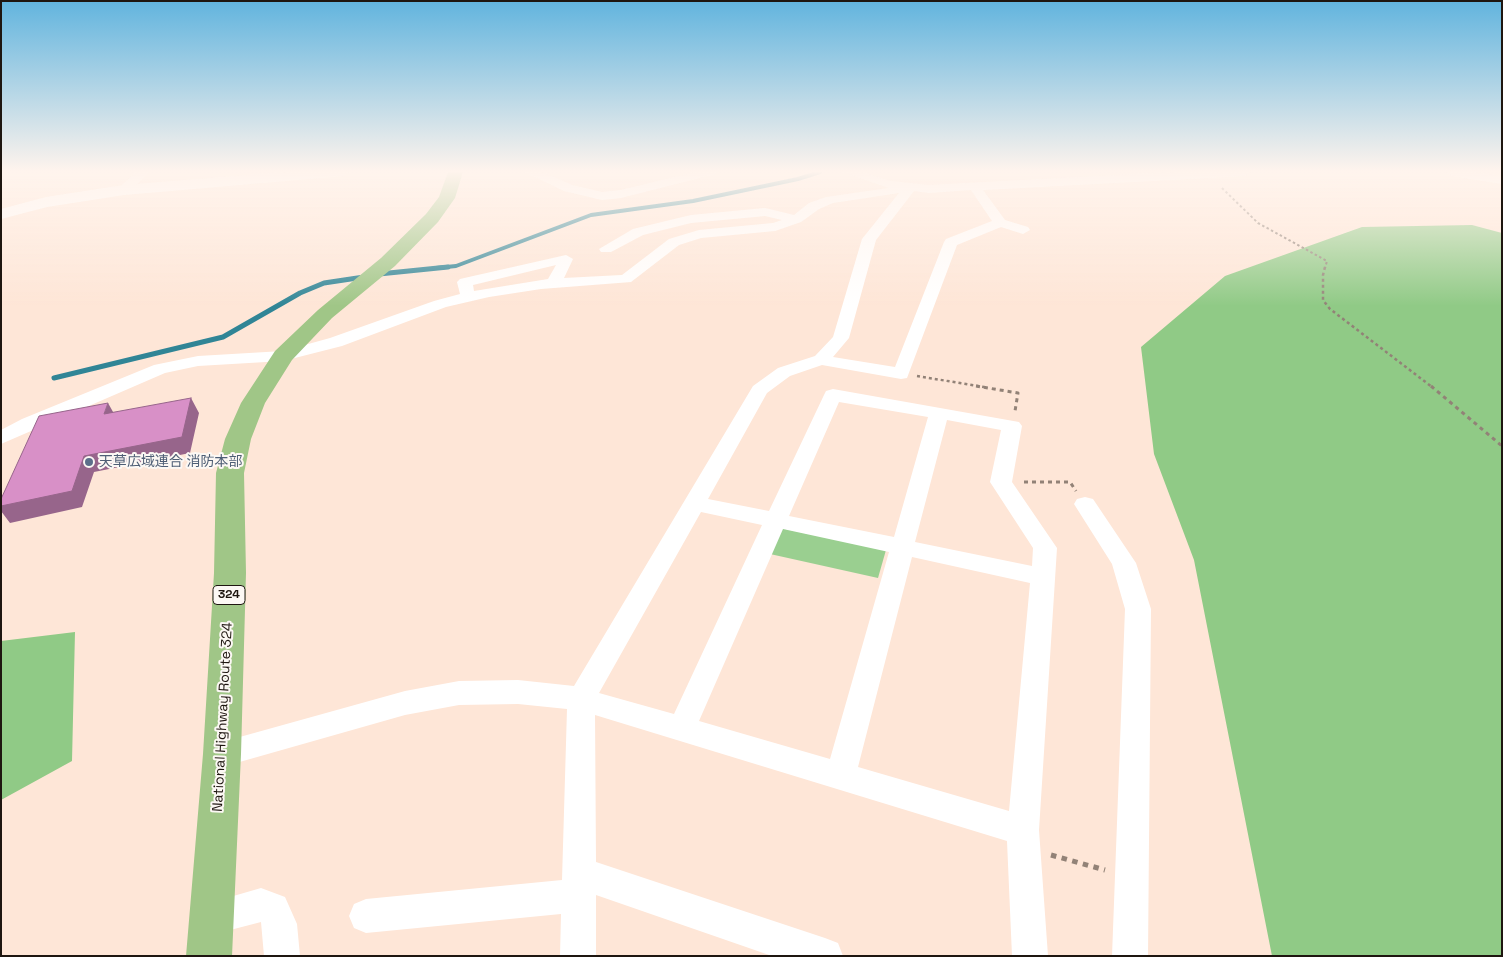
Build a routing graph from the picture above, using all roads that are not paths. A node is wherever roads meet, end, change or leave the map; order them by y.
1 (433, 217) edge
2 (722, 217) edge
3 (786, 217) edge
4 (799, 217) edge
5 (887, 217) edge
6 (996, 217) edge
7 (796, 219) junction
8 (1000, 223) junction
9 (1023, 230) dead end
10 (638, 232) junction
11 (674, 242) junction
12 (606, 249) dead end
13 (553, 284) junction
14 (468, 297) junction
15 (283, 356) junction
16 (821, 360) junction
17 (939, 413) junction
18 (1, 438) edge
19 (1077, 493) road end
20 (694, 503) junction
21 (776, 520) junction
22 (902, 547) junction
23 (1043, 577) junction
24 (581, 699) junction
25 (682, 729) junction
26 (222, 754) junction
27 (840, 776) junction
28 (1024, 839) junction
29 (579, 884) junction
30 (366, 916) dead end
31 (211, 918) junction
32 (209, 956) edge
33 (282, 956) edge
34 (578, 956) edge
35 (825, 956) edge
36 (1030, 956) edge
37 (1130, 956) edge

1 - 15 highway, National Highway Route 324 / 324
2 - 10 street
3 - 7 street
4 - 7 street
5 - 16 street
6 - 8 street
7 - 11 street
8 - 9 street
8 - 16 street
10 - 11 street
10 - 12 street
11 - 13 street
13 - 14 street
13 - 14 street
14 - 15 street
15 - 18 street
15 - 26 highway, National Highway Route 324 / 324
16 - 20 street
17 - 21 street
17 - 22 street
17 - 23 street
19 - 37 street
20 - 21 street
20 - 24 street
21 - 22 street
21 - 25 street
22 - 23 street
22 - 27 street
23 - 28 street
24 - 25 street
24 - 26 street
24 - 29 street
25 - 27 street
26 - 31 highway, National Highway Route 324 / 324
27 - 28 street
28 - 36 street
29 - 30 street
29 - 34 street
29 - 35 street
31 - 32 highway, National Highway Route 324 / 324
31 - 33 street

